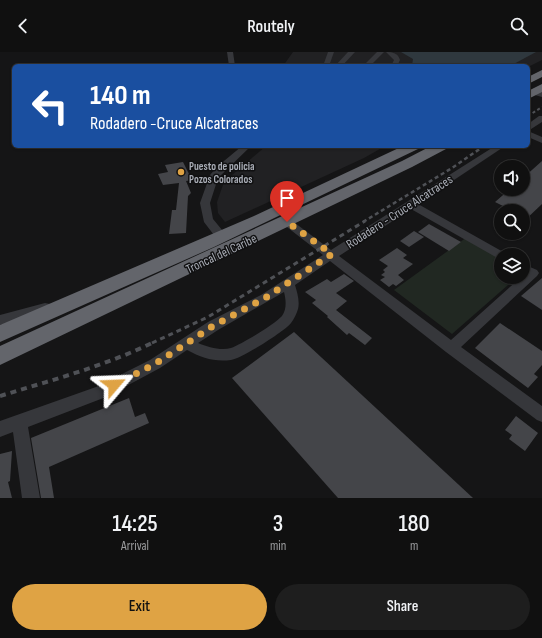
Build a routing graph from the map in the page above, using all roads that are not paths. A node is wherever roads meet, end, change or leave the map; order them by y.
1 (230, 52) edge
2 (331, 52) edge
3 (352, 52) edge
4 (381, 52) edge
5 (389, 52) edge
6 (232, 64) edge
7 (327, 64) edge
8 (340, 64) edge
9 (368, 64) edge
10 (395, 64) edge
11 (542, 73) edge
12 (530, 80) edge
13 (542, 118) edge
14 (530, 127) edge
15 (530, 135) edge
16 (542, 140) edge
17 (245, 148) edge
18 (409, 148) edge
19 (437, 148) edge
20 (498, 148) edge
21 (410, 204) junction
22 (287, 222) junction
23 (221, 236) junction
24 (494, 252) edge
25 (332, 254) junction
26 (288, 283) junction
27 (521, 284) edge
28 (77, 301) junction
29 (0, 320) edge
30 (0, 334) edge
31 (187, 344) junction
32 (451, 348) junction
33 (0, 356) edge
34 (542, 415) edge
35 (19, 423) junction
36 (0, 429) edge
37 (31, 498) edge

1 - 6 street
2 - 7 street
3 - 8 street
4 - 9 street
5 - 10 street
11 - 12 highway
13 - 14 street
15 - 16 street
17 - 23 street
18 - 23 highway, Troncal del Caribe
19 - 22 highway, Troncal del Caribe
20 - 21 street, Rodadero - Cruce Alcatraces
21 - 24 street
21 - 25 street, Rodadero - Cruce Alcatraces
22 - 25 street
22 - 33 highway, Troncal del Caribe
23 - 28 highway, Troncal del Caribe
25 - 26 street, Rodadero - Cruce Alcatraces
25 - 32 street
26 - 31 street, Rodadero - Cruce Alcatraces
26 - 31 street
27 - 32 street
28 - 29 street
28 - 30 highway, Troncal del Caribe
31 - 35 street, Rodadero - Cruce Alcatraces
32 - 34 street
35 - 36 street, Rodadero - Cruce Alcatraces
35 - 37 street

